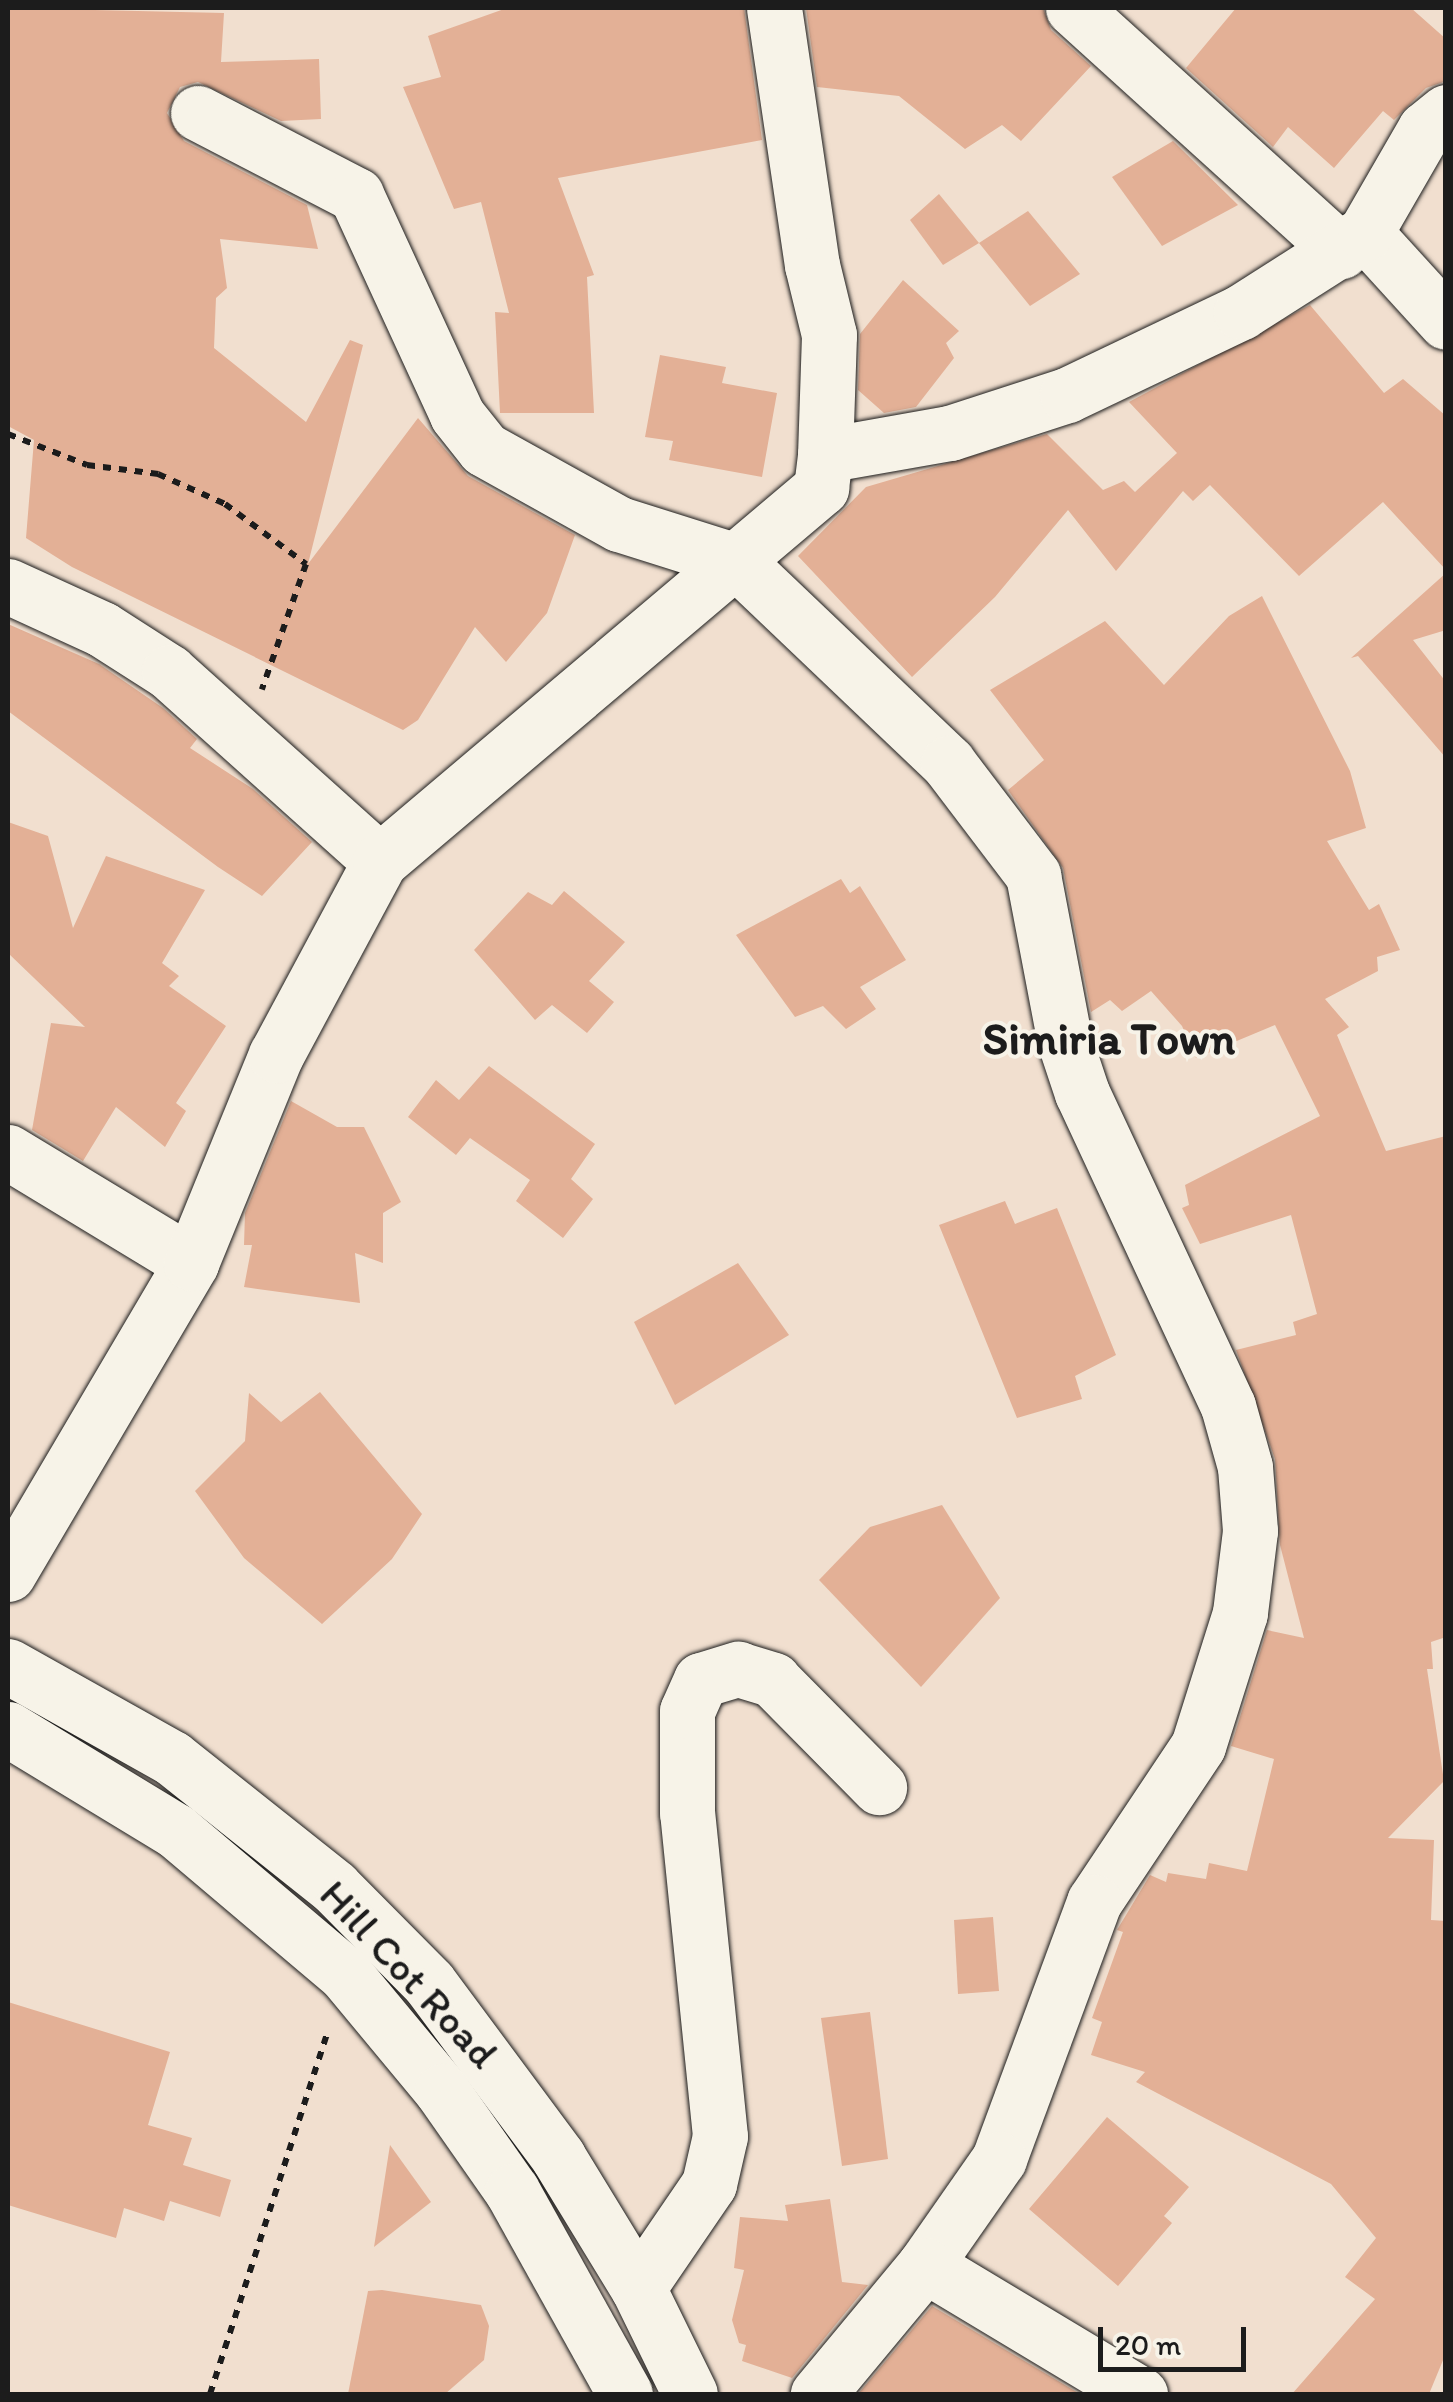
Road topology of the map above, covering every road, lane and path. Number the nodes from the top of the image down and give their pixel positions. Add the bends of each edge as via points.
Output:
1 (774, 8) edge
2 (1074, 8) edge
3 (1446, 112) edge
4 (198, 113) dead end
5 (1353, 242) junction
6 (1446, 322) edge
7 (8, 434) edge
8 (825, 455) junction
9 (736, 561) junction
10 (8, 586) edge
11 (258, 703) dead end
12 (380, 861) junction
13 (8, 1152) edge
14 (191, 1264) junction
15 (8, 1574) edge
16 (8, 1666) edge
17 (8, 1729) edge
18 (879, 1786) dead end
19 (344, 1974) junction
20 (926, 2265) junction
21 (638, 2288) junction
22 (210, 2394) edge
23 (625, 2394) edge
24 (690, 2394) edge
25 (818, 2394) edge
26 (1140, 2394) edge

1 - 8 street via 812,266 830,335
2 - 5 street
3 - 5 street via 1426,129
4 - 9 street via 356,195 457,415 484,448 620,524
5 - 6 street
5 - 8 street via 1114,378 950,433
7 - 11 path via 87,465 158,474 225,504 306,564
8 - 9 street via 821,488
9 - 12 street
9 - 20 street via 948,763 1033,876 1082,1093 1228,1406 1246,1467 1250,1532 1240,1612 1198,1746 1094,1902 999,2160
10 - 12 street via 102,630 168,672
12 - 14 street via 276,1055
13 - 14 street
14 - 15 street
16 - 21 street, Hill Cot Road via 172,1758 348,1901 429,1983 500,2071
17 - 19 street, Hill Cot Road via 176,1831
18 - 21 street via 773,1680 738,1669 701,1680 688,1710 687,1813 720,2136 709,2184
19 - 22 path
19 - 23 street, Hill Cot Road via 442,2091 512,2191
20 - 25 street
20 - 26 street
21 - 24 street, Hill Cot Road

